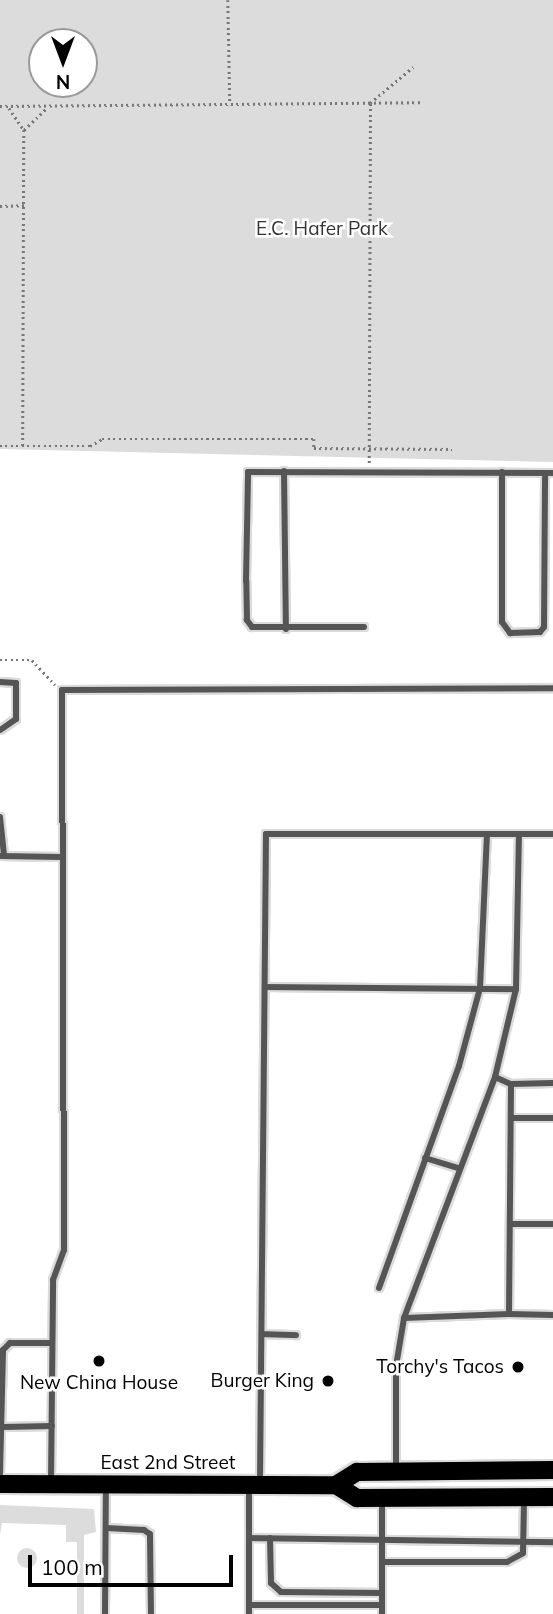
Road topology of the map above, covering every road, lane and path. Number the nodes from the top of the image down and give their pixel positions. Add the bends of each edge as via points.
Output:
1 (228, 0) edge
2 (413, 67) dead end
3 (421, 102) dead end
4 (370, 103) junction
5 (230, 105) junction
6 (0, 106) edge
7 (9, 108) junction
8 (47, 108) junction
9 (24, 130) junction
10 (24, 205) junction
11 (0, 206) edge
12 (0, 446) edge
13 (23, 446) junction
14 (368, 449) junction
15 (452, 449) dead end
16 (370, 470) junction
17 (284, 471) junction
18 (502, 472) junction
19 (549, 473) edge
20 (364, 627) dead end
21 (286, 629) junction
22 (0, 660) edge
23 (0, 682) edge
24 (553, 688) edge
25 (62, 690) junction
26 (0, 730) edge
27 (0, 817) edge
28 (486, 834) junction
29 (519, 834) junction
30 (553, 834) edge
31 (2, 856) edge
32 (60, 857) junction
33 (265, 987) junction
34 (481, 988) junction
35 (516, 989) junction
36 (495, 1077) junction
37 (553, 1083) edge
38 (511, 1084) junction
39 (511, 1118) junction
40 (553, 1118) edge
41 (425, 1158) junction
42 (458, 1168) junction
43 (510, 1224) junction
44 (553, 1224) edge
45 (379, 1288) dead end
46 (509, 1314) junction
47 (553, 1315) edge
48 (404, 1318) junction
49 (261, 1334) junction
50 (296, 1335) dead end
51 (52, 1343) junction
52 (52, 1426) junction
53 (3, 1427) junction
54 (553, 1470) edge
55 (396, 1472) junction
56 (0, 1474) edge
57 (0, 1484) edge
58 (51, 1484) junction
59 (106, 1484) junction
60 (254, 1484) junction
61 (335, 1485) junction
62 (382, 1497) junction
63 (524, 1497) junction
64 (553, 1497) edge
65 (106, 1528) junction
66 (249, 1538) junction
67 (270, 1538) junction
68 (382, 1539) junction
69 (523, 1542) junction
70 (553, 1542) edge
71 (382, 1562) junction
72 (382, 1593) junction
73 (249, 1605) junction
74 (382, 1605) junction
75 (105, 1614) edge
76 (151, 1614) edge
77 (249, 1614) edge
78 (382, 1614) edge

1 - 5 path
2 - 4 path
3 - 4 path
4 - 5 path
4 - 14 path
5 - 8 path
6 - 7 path
7 - 8 path
7 - 9 path
8 - 9 path
9 - 10 path
10 - 11 path
10 - 13 path
12 - 13 path
13 - 14 path via 90,446 102,439 314,439 314,448
14 - 15 path
14 - 16 path
16 - 17 lane
16 - 18 lane
17 - 21 lane
17 - 21 lane via 248,472 246,581 247,620 252,627
18 - 19 lane
18 - 19 lane via 502,622 510,633 540,632 544,627
20 - 21 lane
22 - 25 path via 32,660
23 - 26 lane via 16,683 16,719
24 - 25 lane
25 - 32 lane
27 - 31 lane
28 - 29 lane
28 - 33 lane via 266,834
28 - 34 lane
29 - 30 lane
29 - 35 lane
31 - 32 lane
32 - 51 lane via 66,1017 64,1250 53,1280
33 - 34 lane
33 - 49 lane
34 - 35 lane
34 - 41 lane via 459,1066
35 - 36 lane
36 - 38 lane
36 - 42 lane
37 - 38 lane
38 - 39 lane
39 - 40 lane
39 - 43 lane
41 - 42 lane
41 - 45 lane
42 - 48 lane
43 - 44 lane
43 - 46 lane
46 - 47 lane
46 - 48 lane
48 - 55 lane via 396,1366
49 - 50 lane
49 - 60 lane
51 - 52 lane
51 - 53 lane via 10,1343 3,1350
52 - 53 lane
52 - 58 lane
53 - 56 lane
54 - 55 main road, East 2nd Street
55 - 61 main road, East 2nd Street via 357,1472
57 - 58 main road, East 2nd Street
58 - 59 main road, East 2nd Street
59 - 60 main road, East 2nd Street
59 - 65 lane
60 - 61 main road, East 2nd Street
60 - 66 lane
61 - 62 main road, East 2nd Street via 357,1498
62 - 63 main road, East 2nd Street
62 - 68 lane
63 - 64 main road, East 2nd Street
63 - 69 lane
65 - 75 lane
65 - 76 lane via 150,1534
66 - 67 lane
66 - 73 lane
67 - 68 lane
67 - 72 lane via 271,1583 281,1592
68 - 69 lane
68 - 71 lane
69 - 70 lane
69 - 71 lane via 523,1553 507,1562
71 - 72 lane
72 - 74 lane
73 - 74 lane
73 - 77 lane
74 - 78 lane

